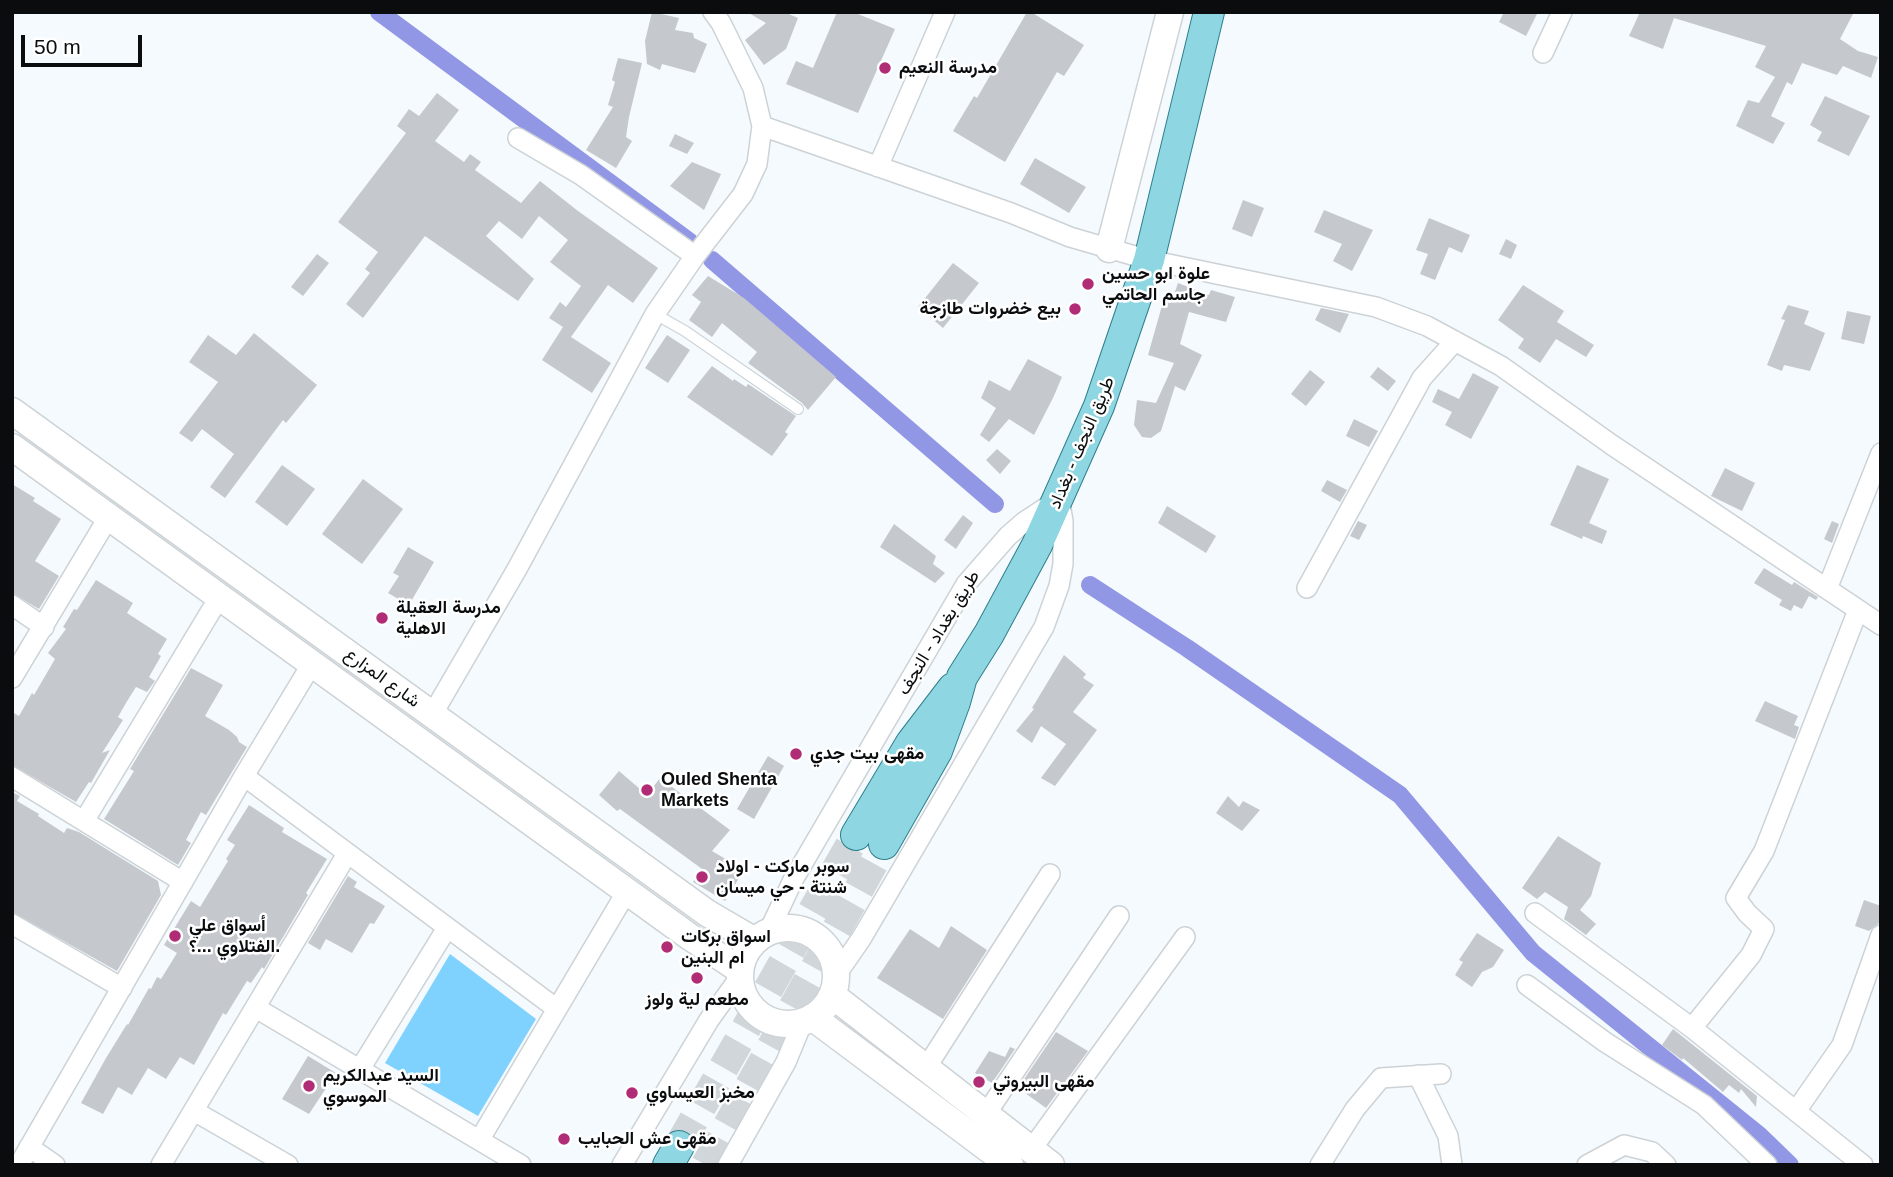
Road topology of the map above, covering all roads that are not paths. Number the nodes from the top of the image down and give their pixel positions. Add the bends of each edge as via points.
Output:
1 (713, 12) edge
2 (945, 12) edge
3 (1170, 12) edge
4 (1209, 12) edge
5 (1562, 12) edge
6 (1543, 53) dead end
7 (762, 126) junction
8 (518, 138) dead end
9 (878, 167) junction
10 (1109, 248) junction
11 (695, 257) junction
12 (1149, 261) junction
13 (655, 314) junction
14 (1455, 341) junction
15 (798, 409) dead end
16 (12, 411) edge
17 (12, 447) edge
18 (1881, 453) edge
19 (1059, 499) junction
20 (153, 513) junction
21 (108, 518) junction
22 (138, 539) junction
23 (192, 541) junction
24 (176, 566) junction
25 (1307, 588) dead end
26 (1827, 589) junction
27 (220, 596) junction
28 (12, 605) edge
29 (1857, 610) junction
30 (1881, 625) edge
31 (44, 627) junction
32 (313, 662) junction
33 (962, 677) junction
34 (12, 678) edge
35 (432, 715) junction
36 (12, 776) edge
37 (244, 776) junction
38 (85, 821) junction
39 (856, 835) tunnel mouth
40 (884, 844) tunnel mouth
41 (347, 854) junction
42 (1050, 874) dead end
43 (183, 882) junction
44 (627, 891) junction
45 (1535, 913) dead end
46 (1119, 916) dead end
47 (12, 924) edge
48 (447, 928) junction
49 (1881, 935) edge
50 (762, 936) junction
51 (1185, 937) dead end
52 (740, 973) junction
53 (834, 985) junction
54 (1527, 985) dead end
55 (121, 988) junction
56 (256, 1008) junction
57 (557, 1009) junction
58 (807, 1019) junction
59 (1692, 1028) junction
60 (926, 1068) junction
61 (360, 1069) junction
62 (1441, 1074) dead end
63 (1418, 1075) junction
64 (194, 1111) junction
65 (1796, 1111) junction
66 (986, 1114) junction
67 (480, 1139) junction
68 (29, 1147) junction
69 (1031, 1160) edge
70 (19, 1165) edge
71 (55, 1165) edge
72 (161, 1165) edge
73 (288, 1165) edge
74 (521, 1165) edge
75 (622, 1165) edge
76 (728, 1165) edge
77 (1320, 1165) edge
78 (1452, 1165) edge
79 (1587, 1165) edge
80 (1666, 1165) edge
81 (1767, 1165) edge
82 (1864, 1165) edge

1 - 7 street via 752,88
2 - 9 street
3 - 10 street
4 - 12 main road, طريق النجف - بغداد
5 - 6 street
7 - 9 street
7 - 11 street via 757,164 743,194
8 - 11 street via 581,175
9 - 10 street
10 - 12 street
11 - 13 street
12 - 14 street via 1376,307
12 - 19 main road, طريق النجف - بغداد via 1099,405
13 - 15 lane
13 - 35 street
14 - 25 street via 1422,378
14 - 26 street via 1501,366
16 - 20 street, شارع المزارع
17 - 21 street, شارع المزارع
18 - 26 street
19 - 33 main road, طريق النجف - بغداد
19 - 50 street, طريق بغداد - النجف via 1008,536 966,584
19 - 53 street via 1063,564 1044,627
20 - 22 street via 151,533
20 - 23 street, شارع المزارع
21 - 22 street, شارع المزارع
21 - 31 street
22 - 24 street, شارع المزارع
23 - 24 street via 175,552
23 - 35 street, شارع المزارع
24 - 27 street, شارع المزارع
26 - 29 street
27 - 32 street, شارع المزارع
27 - 38 street
28 - 31 street
29 - 30 street
29 - 59 street via 1764,851 1736,898 1764,929 1751,955
31 - 34 street
32 - 37 street
32 - 44 street, شارع المزارع
33 - 39 main road, طريق بغداد - النجف via 911,743
33 - 40 main road, طريق النجف - بغداد via 937,751
35 - 50 street, شارع المزارع via 707,914
36 - 38 street
37 - 41 street
37 - 43 street
38 - 43 street
41 - 48 street
41 - 56 street
42 - 60 street
43 - 55 street
44 - 52 street, شارع المزارع
44 - 57 street
45 - 59 street
46 - 66 street
47 - 55 street
48 - 57 street
48 - 61 street
49 - 65 street via 1842,1045
50 - 52 street via 745,954
50 - 53 street via 789,928 818,939 831,955
51 - 69 street
52 - 58 street via 744,996 764,1018 783,1024
52 - 75 street
53 - 58 street via 820,1011
53 - 60 street
54 - 81 street via 1704,1105
55 - 68 street
56 - 61 street
56 - 64 street
57 - 67 street
58 - 69 street
58 - 76 street
59 - 65 street
60 - 66 street
61 - 67 street
62 - 63 street
63 - 77 street via 1381,1078
63 - 78 street via 1448,1136
64 - 72 street
64 - 73 street
65 - 82 street
66 - 69 street
67 - 74 street
68 - 70 street
68 - 71 street
79 - 80 street via 1623,1145 1652,1152

